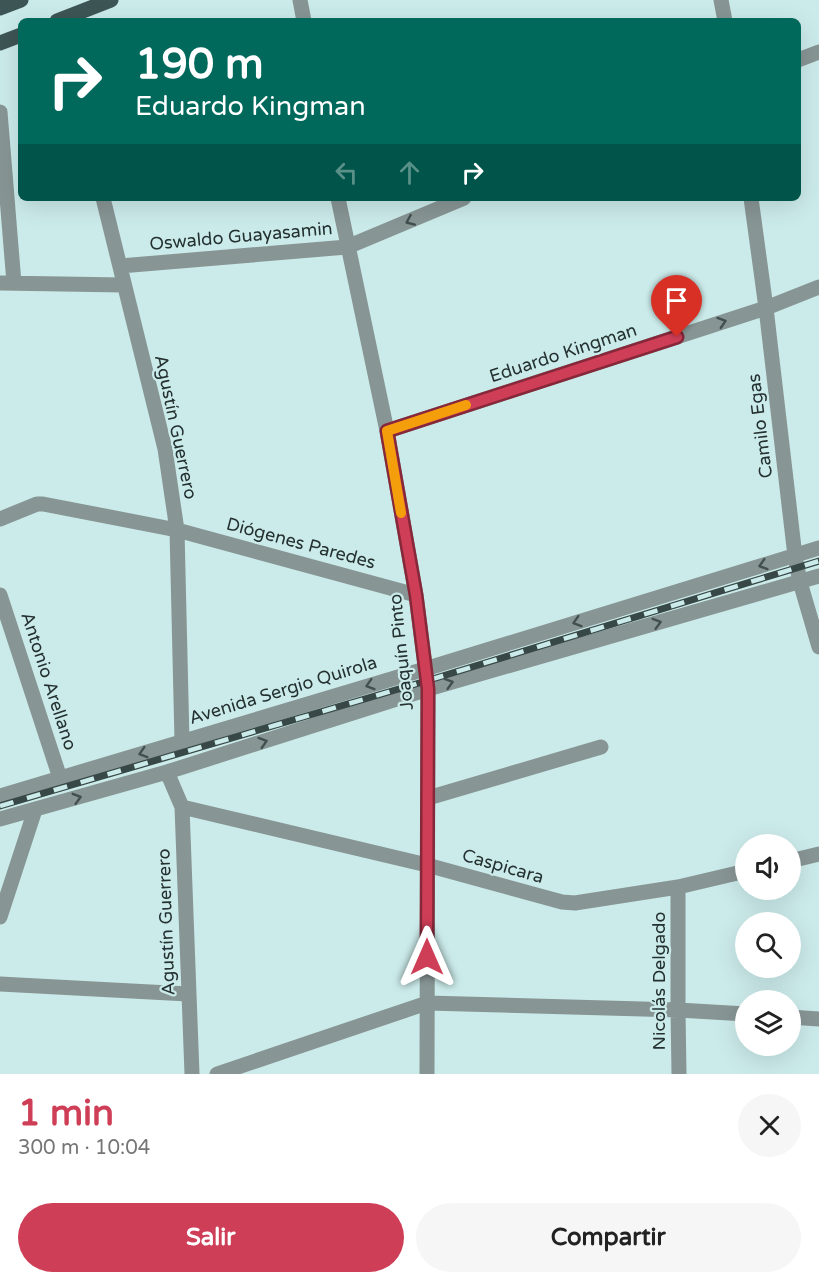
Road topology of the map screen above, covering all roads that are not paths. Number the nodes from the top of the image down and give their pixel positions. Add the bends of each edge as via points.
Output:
1 (21, 0) edge
2 (111, 0) edge
3 (300, 0) edge
4 (721, 0) edge
5 (0, 8) edge
6 (65, 18) edge
7 (303, 18) edge
8 (724, 18) edge
9 (18, 36) edge
10 (0, 43) edge
11 (819, 52) edge
12 (801, 59) edge
13 (0, 112) edge
14 (103, 201) edge
15 (339, 201) edge
16 (457, 201) edge
17 (751, 201) edge
18 (347, 247) junction
19 (120, 266) junction
20 (7, 283) edge
21 (124, 285) junction
22 (819, 287) edge
23 (766, 308) junction
24 (387, 431) junction
25 (0, 519) edge
26 (177, 530) junction
27 (819, 548) edge
28 (795, 556) junction
29 (819, 576) edge
30 (800, 582) junction
31 (0, 595) edge
32 (416, 595) junction
33 (819, 647) edge
34 (425, 669) junction
35 (428, 689) junction
36 (182, 741) junction
37 (602, 747) dead end
38 (167, 772) junction
39 (60, 778) junction
40 (0, 796) edge
41 (428, 798) junction
42 (182, 807) junction
43 (35, 810) junction
44 (0, 819) edge
45 (819, 854) edge
46 (801, 858) edge
47 (427, 865) junction
48 (735, 874) edge
49 (678, 887) junction
50 (0, 917) edge
51 (0, 984) edge
52 (188, 994) junction
53 (427, 1003) junction
54 (678, 1010) junction
55 (735, 1013) edge
56 (801, 1018) edge
57 (819, 1019) edge
58 (192, 1074) edge
59 (217, 1074) edge
60 (427, 1074) edge
61 (679, 1074) edge

1 - 5 main road
2 - 6 main road
3 - 7 street
4 - 8 street
9 - 10 main road
11 - 12 street
13 - 20 street
14 - 19 street, Agustín Guerrero
15 - 18 street, Joaquín Pinto
16 -> 18 street, Oswaldo Guayasamin
17 - 23 street, Camilo Egas
18 - 19 street, Oswaldo Guayasamin
18 - 24 street, Joaquín Pinto
19 - 21 street, Agustín Guerrero
20 - 21 street
21 - 26 street, Agustín Guerrero via 165,449
22 - 23 street, Eduardo Kingman
24 -> 23 street, Eduardo Kingman
23 - 28 street, Camilo Egas
24 - 32 street, Joaquín Pinto
25 - 26 street, Diógenes Paredes via 40,504
26 - 32 street, Diógenes Paredes
26 - 36 street, Agustín Guerrero
27 - 28 street, Avenida Sergio Quirola
28 - 30 street, Camilo Egas
28 -> 34 street, Avenida Sergio Quirola
29 - 30 street
30 - 33 street, Camilo Egas
35 -> 30 street
31 - 39 street, Antonio Arellano
32 - 34 street, Joaquín Pinto
34 - 35 street, Joaquín Pinto
34 -> 36 street, Avenida Sergio Quirola
38 -> 35 street
35 - 41 street, Joaquín Pinto
36 -> 39 street, Avenida Sergio Quirola
37 - 41 street
38 - 42 street, Agustín Guerrero
43 -> 38 street
39 - 40 street, Avenida Sergio Quirola
41 - 47 street, Joaquín Pinto
42 - 47 street, Caspicara
42 - 52 street, Agustín Guerrero
43 - 44 street
43 - 50 street
45 - 46 street
47 - 49 street, Caspicara via 562,902
47 - 53 street, Joaquín Pinto
48 - 49 street, Caspicara
49 - 54 street, Nicolás Delgado
51 - 52 street
52 - 58 street, Agustín Guerrero
53 - 54 street
53 - 59 street
53 - 60 street, Joaquín Pinto
54 - 55 street
54 - 61 street, Nicolás Delgado
56 - 57 street

